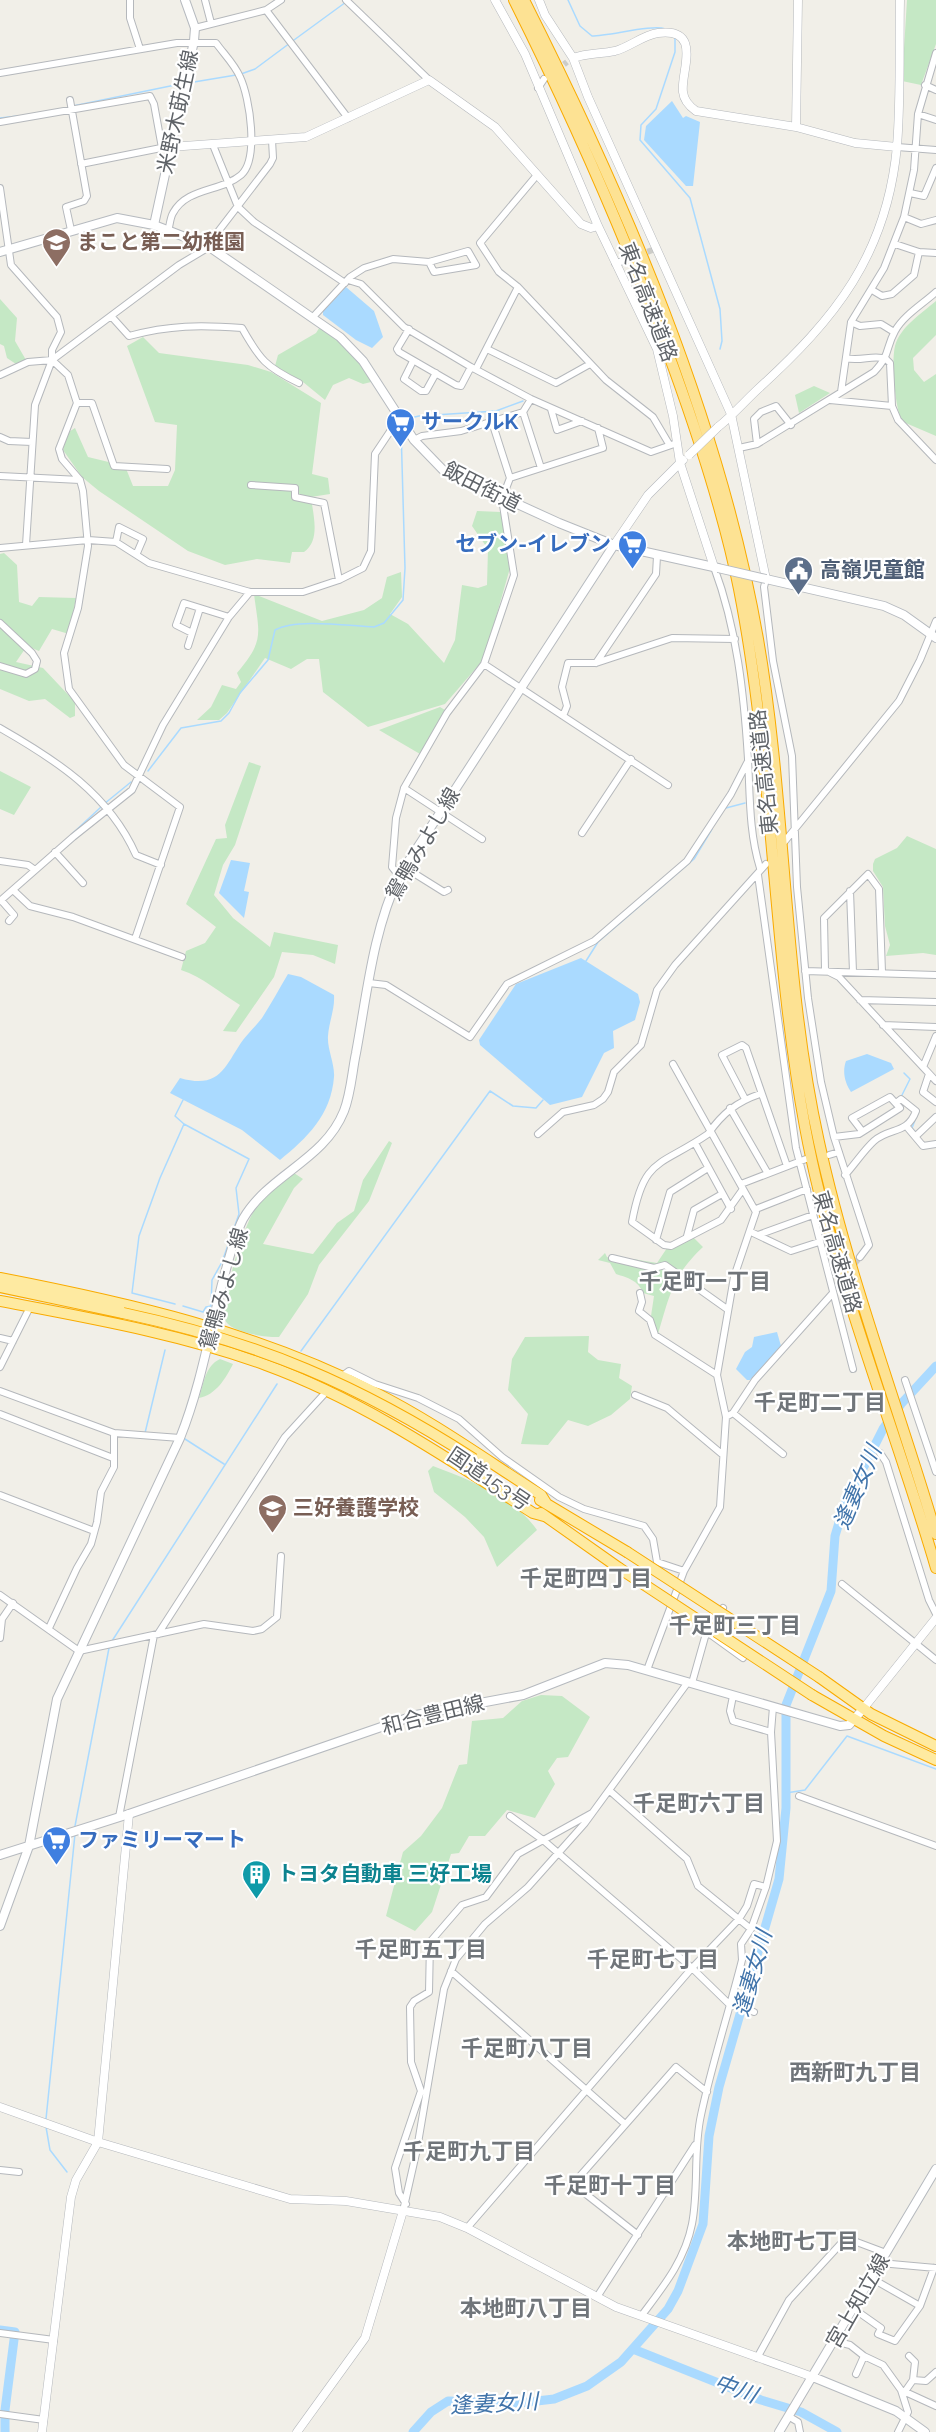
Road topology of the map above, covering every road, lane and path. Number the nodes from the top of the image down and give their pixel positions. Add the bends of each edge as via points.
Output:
1 (130, 0) edge
2 (185, 0) edge
3 (205, 0) edge
4 (281, 0) edge
5 (346, 0) edge
6 (495, 0) edge
7 (514, 0) edge
8 (524, 0) edge
9 (539, 0) edge
10 (798, 0) edge
11 (900, 0) edge
12 (266, 10) junction
13 (211, 23) junction
14 (195, 28) junction
15 (194, 41) junction
16 (140, 49) junction
17 (936, 53) edge
18 (570, 60) junction
19 (0, 73) edge
20 (429, 80) junction
21 (544, 80) dead end
22 (925, 85) junction
23 (538, 88) junction
24 (936, 90) edge
25 (70, 101) dead end
26 (72, 110) junction
27 (918, 114) junction
28 (348, 118) junction
29 (936, 120) edge
30 (0, 122) edge
31 (796, 127) junction
32 (272, 140) junction
33 (251, 141) junction
34 (213, 145) junction
35 (166, 147) junction
36 (897, 147) junction
37 (916, 148) junction
38 (936, 150) edge
39 (81, 164) junction
40 (936, 168) edge
41 (537, 175) junction
42 (226, 183) junction
43 (0, 188) edge
44 (910, 193) junction
45 (238, 207) junction
46 (904, 217) junction
47 (936, 220) edge
48 (154, 225) junction
49 (598, 226) junction
50 (70, 230) junction
51 (168, 231) junction
52 (895, 243) junction
53 (208, 246) junction
54 (4, 251) edge
55 (919, 252) junction
56 (936, 253) edge
57 (624, 261) dead end
58 (429, 262) junction
59 (615, 263) junction
60 (347, 282) junction
61 (518, 287) junction
62 (872, 290) junction
63 (936, 292) edge
64 (111, 316) junction
65 (313, 317) junction
66 (851, 322) junction
67 (409, 329) junction
68 (894, 332) junction
69 (487, 349) junction
70 (846, 358) junction
71 (886, 358) junction
72 (52, 360) junction
73 (413, 361) junction
74 (590, 364) junction
75 (473, 368) junction
76 (436, 373) junction
77 (0, 375) edge
78 (299, 383) dead end
79 (841, 392) junction
80 (531, 399) junction
81 (830, 400) junction
82 (78, 403) junction
83 (892, 406) junction
84 (551, 409) junction
85 (523, 412) junction
86 (731, 414) junction
87 (399, 418) junction
88 (582, 421) junction
89 (492, 422) junction
90 (791, 425) junction
91 (598, 428) junction
92 (0, 437) edge
93 (414, 440) junction
94 (32, 442) junction
95 (673, 443) junction
96 (757, 444) junction
97 (739, 448) junction
98 (936, 460) edge
99 (680, 463) junction
100 (541, 468) junction
101 (167, 470) dead end
102 (0, 476) edge
103 (30, 478) junction
104 (510, 478) junction
105 (80, 480) junction
106 (251, 485) dead end
107 (502, 498) junction
108 (88, 540) junction
109 (116, 542) junction
110 (26, 545) junction
111 (614, 545) junction
112 (0, 548) edge
113 (137, 553) junction
114 (657, 556) junction
115 (716, 567) junction
116 (766, 579) junction
117 (339, 580) junction
118 (250, 592) junction
119 (200, 608) junction
120 (229, 617) junction
121 (936, 621) edge
122 (0, 623) edge
123 (192, 633) junction
124 (934, 636) edge
125 (735, 639) junction
126 (188, 646) dead end
127 (596, 663) junction
128 (484, 664) junction
129 (0, 666) edge
130 (779, 686) junction
131 (771, 687) dead end
132 (520, 688) junction
133 (563, 716) junction
134 (2, 729) edge
135 (0, 738) edge
136 (631, 759) junction
137 (748, 761) junction
138 (141, 776) junction
139 (668, 785) dead end
140 (404, 788) junction
141 (106, 809) junction
142 (440, 811) junction
143 (796, 831) junction
144 (582, 833) dead end
145 (482, 839) dead end
146 (785, 841) dead end
147 (55, 852) junction
148 (0, 861) edge
149 (160, 865) junction
150 (404, 867) junction
151 (761, 869) junction
152 (35, 870) junction
153 (399, 876) junction
154 (82, 883) dead end
155 (13, 890) junction
156 (448, 890) dead end
157 (850, 891) junction
158 (1, 901) edge
159 (9, 921) dead end
160 (135, 939) junction
161 (182, 957) dead end
162 (825, 970) junction
163 (805, 971) junction
164 (853, 972) junction
165 (882, 972) junction
166 (936, 975) edge
167 (369, 983) junction
168 (860, 1000) junction
169 (936, 1002) edge
170 (883, 1025) junction
171 (936, 1027) edge
172 (936, 1036) edge
173 (673, 1064) dead end
174 (923, 1067) junction
175 (929, 1074) junction
176 (936, 1081) edge
177 (760, 1094) junction
178 (745, 1099) junction
179 (936, 1102) edge
180 (896, 1103) junction
181 (730, 1108) junction
182 (936, 1117) edge
183 (907, 1126) junction
184 (711, 1130) junction
185 (862, 1131) junction
186 (538, 1134) dead end
187 (916, 1136) junction
188 (834, 1137) junction
189 (695, 1143) junction
190 (936, 1144) edge
191 (839, 1152) junction
192 (829, 1155) dead end
193 (803, 1160) junction
194 (787, 1166) junction
195 (708, 1168) junction
196 (767, 1172) junction
197 (846, 1175) junction
198 (742, 1186) junction
199 (807, 1189) junction
200 (722, 1194) junction
201 (731, 1209) junction
202 (756, 1209) junction
203 (813, 1215) junction
204 (751, 1232) junction
205 (758, 1235) junction
206 (687, 1236) junction
207 (656, 1240) junction
208 (819, 1242) junction
209 (860, 1257) tunnel mouth
210 (612, 1258) dead end
211 (0, 1278) edge
212 (0, 1287) edge
213 (833, 1289) junction
214 (640, 1293) dead end
215 (0, 1295) edge
216 (0, 1301) edge
217 (30, 1307) junction
218 (727, 1309) junction
219 (122, 1316) junction
220 (212, 1328) junction
221 (0, 1338) edge
222 (13, 1341) junction
223 (207, 1347) junction
224 (0, 1367) edge
225 (853, 1369) dead end
226 (717, 1375) junction
227 (342, 1376) junction
228 (905, 1380) dead end
229 (0, 1391) edge
230 (326, 1392) junction
231 (635, 1395) dead end
232 (733, 1413) junction
233 (0, 1414) edge
234 (726, 1417) junction
235 (114, 1433) junction
236 (180, 1438) junction
237 (880, 1453) dead end
238 (783, 1454) dead end
239 (723, 1455) junction
240 (113, 1458) junction
241 (907, 1462) junction
242 (936, 1472) edge
243 (0, 1495) edge
244 (546, 1503) junction
245 (544, 1516) junction
246 (94, 1531) junction
247 (936, 1534) edge
248 (577, 1544) dead end
249 (281, 1556) dead end
250 (657, 1562) junction
251 (936, 1568) edge
252 (684, 1571) junction
253 (842, 1584) dead end
254 (644, 1590) junction
255 (0, 1595) edge
256 (13, 1603) junction
257 (723, 1608) dead end
258 (671, 1609) junction
259 (936, 1616) edge
260 (49, 1629) junction
261 (708, 1632) junction
262 (156, 1635) junction
263 (0, 1638) edge
264 (915, 1644) junction
265 (79, 1651) junction
266 (743, 1658) dead end
267 (936, 1660) edge
268 (648, 1670) junction
269 (690, 1683) junction
270 (733, 1696) junction
271 (774, 1708) junction
272 (863, 1709) junction
273 (854, 1720) junction
274 (771, 1732) junction
275 (936, 1746) edge
276 (936, 1760) edge
277 (610, 1791) junction
278 (799, 1796) dead end
279 (592, 1813) junction
280 (129, 1814) junction
281 (510, 1816) dead end
282 (119, 1817) junction
283 (543, 1840) junction
284 (29, 1846) junction
285 (936, 1846) edge
286 (558, 1854) junction
287 (0, 1855) edge
288 (766, 1887) junction
289 (739, 1919) junction
290 (0, 1926) edge
291 (751, 1929) junction
292 (692, 1968) junction
293 (451, 1971) junction
294 (730, 2005) junction
295 (752, 2011) dead end
296 (587, 2090) junction
297 (707, 2092) junction
298 (0, 2107) edge
299 (625, 2124) junction
300 (98, 2142) junction
301 (695, 2144) junction
302 (936, 2169) edge
303 (0, 2170) edge
304 (19, 2172) dead end
305 (933, 2181) edge
306 (404, 2208) junction
307 (467, 2228) junction
308 (638, 2235) junction
309 (886, 2253) junction
310 (880, 2263) junction
311 (935, 2268) edge
312 (871, 2278) junction
313 (597, 2297) junction
314 (920, 2306) junction
315 (854, 2309) junction
316 (644, 2316) junction
317 (0, 2333) edge
318 (54, 2340) junction
319 (834, 2342) junction
320 (864, 2356) junction
321 (909, 2356) dead end
322 (757, 2358) junction
323 (936, 2372) edge
324 (856, 2374) dead end
325 (813, 2377) junction
326 (913, 2380) junction
327 (903, 2390) junction
328 (936, 2406) edge
329 (0, 2414) edge
330 (789, 2415) junction
331 (907, 2417) junction
332 (44, 2420) junction
333 (42, 2432) edge
334 (297, 2432) edge
335 (780, 2432) edge
336 (800, 2432) edge
337 (898, 2432) edge
338 (925, 2432) edge

1 - 16 street via 130,18
2 - 14 main road, 米野木莇生線
3 - 13 street
4 - 12 street
5 - 20 street
6 - 23 street via 525,54
7 - 241 highway, 東名高速道路 via 571,118 645,291 693,423 727,536 756,696 785,988 805,1128 875,1383
8 - 241 highway, 東名高速道路 via 632,235 702,420 738,537 766,694 793,984 808,1087 836,1212
9 - 18 street
10 - 31 street
11 - 36 street
12 - 13 street
12 - 28 street
13 - 14 street
14 - 15 main road, 米野木莇生線
15 - 16 street
15 - 33 street via 216,43 236,69 242,80
15 - 35 main road, 米野木莇生線
16 - 19 street
17 - 22 street
18 - 31 street via 584,54 615,51 651,35 669,33 683,41 688,52 683,92 691,107 706,114
18 - 86 street
20 - 28 street
20 - 41 street via 495,127
21 - 23 street
22 - 24 street
22 - 27 street
23 - 49 street
25 - 26 street
26 - 30 street
26 - 35 street via 150,96
26 - 39 street
27 - 29 street
27 - 37 street
28 - 32 street via 306,137
31 - 36 street via 837,140
32 - 33 street
32 - 45 street via 270,164
33 - 34 street
33 - 42 street via 252,156 247,167
34 - 35 street
34 - 42 street
35 - 39 street
35 - 48 main road, 米野木莇生線
36 - 37 street
36 - 86 street via 880,225 837,309 804,347
37 - 38 street
37 - 44 street
39 - 50 street via 87,198 66,207
40 - 44 street via 924,196
41 - 49 street via 581,224
41 - 61 street via 480,243 499,272
42 - 45 street
42 - 51 street via 188,197 173,213
43 - 54 street
44 - 46 street
45 - 53 street
45 - 60 street via 254,222
46 - 47 street via 927,224
46 - 52 street
48 - 50 main road, 飯田街道 via 117,218
48 - 51 main road, 飯田街道
49 - 59 street
50 - 54 main road, 飯田街道
51 - 53 main road, 飯田街道
52 - 55 street
52 - 62 street
53 - 64 street
53 - 65 main road, 飯田街道
54 - 72 street via 18,276 60,323
55 - 56 street
55 - 62 street via 914,275 892,294 882,296
57 - 59 street
58 - 58 street via 434,272 476,265 468,251
58 - 60 street via 386,260 364,268
59 - 95 street via 659,355
60 - 65 street
60 - 67 street via 361,284
61 - 69 street
61 - 74 street
62 - 66 street
63 - 68 street
64 - 72 street
64 - 78 street via 129,336 188,324 242,328 260,359
65 - 87 main road, 飯田街道 via 363,361
66 - 68 street via 860,326 881,324
66 - 70 street
67 - 73 street via 397,349
67 - 75 street
68 - 71 street
69 - 74 street via 556,383
69 - 75 street
70 - 71 street
70 - 79 street
71 - 79 street via 874,372
71 - 83 street via 890,363
72 - 77 street via 28,362
72 - 82 street via 68,375
72 - 94 street via 35,405
73 - 76 street
73 - 76 street via 404,379 421,391 426,391
74 - 95 street via 653,417
75 - 76 street via 461,386
75 - 80 street
79 - 81 street
80 - 84 street
80 - 85 street
81 - 83 street
81 - 90 street
82 - 101 street via 92,403 114,466
82 - 105 street via 59,448 62,459
83 - 98 street via 898,420
84 - 88 street
84 - 88 street via 557,430
85 - 89 street
85 - 100 street
86 - 97 street
86 - 99 street, bridge
87 - 93 main road, 飯田街道
87 - 117 street via 375,454 372,551 363,568
88 - 91 street
89 - 93 street
89 - 104 street
90 - 96 street
90 - 96 street via 776,406 769,407 754,420
91 - 95 street via 651,452
91 - 100 street via 603,448
92 - 94 street
93 - 107 main road, 飯田街道 via 443,470
94 - 103 street
95 - 99 street
96 - 97 street
97 - 116 street
99 - 111 street via 648,495
99 - 115 street
100 - 104 street
102 - 103 street
103 - 105 street
103 - 110 street
104 - 107 street
105 - 108 street
106 - 117 street via 295,488 295,498 324,503
107 - 111 main road, 飯田街道
107 - 128 street via 515,570
108 - 109 street
108 - 110 street
108 - 138 street via 78,608 64,653 69,689 122,762
109 - 113 street
109 - 113 street via 119,527 143,540
110 - 112 street
111 - 114 main road, 飯田街道
111 - 132 main road, 鴛鴨みよし線
113 - 118 street via 149,563
114 - 115 main road, 飯田街道
114 - 127 street via 656,574
115 - 116 main road, 飯田街道, bridge
115 - 125 street
116 - 124 main road, 飯田街道 via 884,606
116 - 130 street
117 - 118 street via 303,592
118 - 120 street
119 - 120 street
119 - 123 street
119 - 123 street via 182,605 176,625
120 - 138 street via 163,725
121 - 124 street
122 - 129 street via 37,661 35,669 26,674
123 - 126 street
124 - 143 street via 899,701
125 - 127 street via 672,638
125 - 137 street via 745,691
127 - 133 street via 568,663 562,687 567,706
128 - 132 street
128 - 140 street via 447,713
130 - 131 street
130 - 143 street via 792,756
132 - 133 street
132 - 142 main road, 鴛鴨みよし線
133 - 136 street
134 - 135 street
134 - 141 street via 72,773
136 - 139 street
136 - 144 street
137 - 151 street via 749,801
137 - 167 street via 687,861 594,941 507,984 470,1037 386,986
138 - 141 street via 128,795
138 - 149 street via 180,807
140 - 142 street
140 - 153 street via 396,818 392,867
141 - 147 street
141 - 149 street via 126,832 136,855
142 - 145 street
142 - 150 main road, 鴛鴨みよし線
143 - 146 street
143 - 163 street
147 - 152 street
147 - 154 street
148 - 152 street via 28,865
149 - 160 street
150 - 153 main road, 鴛鴨みよし線
150 - 156 street via 444,892
151 - 186 street via 657,990 641,1045 614,1072 603,1100 563,1112
151 - 193 street via 786,1089
152 - 155 street
153 - 167 main road, 鴛鴨みよし線 via 380,926
155 - 158 street
155 - 160 street via 30,906
157 - 162 street via 824,918
157 - 164 street
157 - 165 street via 868,874 879,889
158 - 159 street via 15,915
160 - 161 street
162 - 163 street
162 - 164 street
162 - 168 street via 839,977
163 - 188 street via 821,1082
164 - 165 street
165 - 166 street
167 - 220 main road, 鴛鴨みよし線 via 347,1098 336,1128 323,1146 268,1187 252,1205 234,1244
168 - 169 street
168 - 170 street
170 - 171 street
170 - 174 street
172 - 174 street
173 - 184 street
174 - 175 street
175 - 176 street
175 - 179 street via 923,1092
177 - 178 street
177 - 178 street via 746,1048 740,1045 722,1054
177 - 194 street
178 - 181 street
180 - 183 street via 901,1099 916,1111
180 - 185 street via 900,1108
180 - 185 street via 890,1097 852,1118
181 - 184 street
181 - 196 street
182 - 187 street
183 - 187 street
183 - 197 street via 876,1139
184 - 189 street
184 - 198 street
185 - 188 street
187 - 190 street via 926,1147
188 - 191 street
189 - 195 street
189 - 207 street via 656,1164 644,1178 632,1222
191 - 192 street
191 - 197 street
193 - 194 street
193 - 199 street
194 - 196 street
195 - 200 street
195 - 207 street via 670,1192
196 - 198 street
197 - 209 street via 869,1245
198 - 201 street
198 - 202 street
199 - 202 street
199 - 203 street
200 - 201 street
200 - 206 street via 694,1210
201 - 206 street via 721,1220
202 - 204 street
203 - 205 street
203 - 208 street
204 - 205 street
204 - 218 street via 734,1276
205 - 208 street via 791,1251
206 - 207 street via 667,1246
208 - 213 street
210 - 218 street via 654,1268 666,1265
211 - 220 highway via 139,1307
212 - 219 highway, 国道153号
213 - 225 street
213 - 232 street via 755,1380
214 - 226 street via 639,1311 650,1320 655,1335
215 - 219 highway, 国道153号
216 - 217 highway
217 - 222 street
217 - 223 highway
218 - 226 street
219 - 244 highway, 国道153号, bridge via 203,1332 315,1370 395,1411
219 - 245 highway, 国道153号, bridge via 223,1344 316,1378 396,1419
220 - 223 main road, 鴛鴨みよし線
220 - 227 highway via 270,1346
221 - 222 street
222 - 224 street
223 - 230 highway via 267,1366
223 - 236 main road, 鴛鴨みよし線
226 - 234 street
227 - 230 street
227 - 244 highway via 450,1436 541,1495
227 - 250 street via 348,1371 428,1403 459,1419 502,1457 559,1497 584,1509 644,1526 653,1539
228 - 242 street
229 - 235 street
230 - 245 highway via 395,1425 533,1513
230 - 262 street via 285,1437
231 - 239 street via 667,1408
232 - 234 street
232 - 238 street
233 - 240 street
234 - 239 street
235 - 236 street
235 - 240 street
236 - 265 main road, 鴛鴨みよし線
237 - 259 street
239 - 252 street via 720,1507
240 - 246 street via 114,1467 101,1492
241 - 247 highway, 東名高速道路
241 - 251 highway, 東名高速道路
243 - 246 street
244 - 272 highway, 国道153号, bridge via 627,1552
245 - 273 highway, 国道153号, bridge
246 - 260 street
248 - 254 street
249 - 262 street via 277,1617 269,1626 253,1631 204,1624
250 - 252 street
250 - 254 street
252 - 258 street
253 - 264 street
254 - 258 street
255 - 256 street
256 - 260 street
256 - 263 street via 2,1619
257 - 261 street
258 - 261 street
258 - 268 street
259 - 264 street
260 - 265 street
261 - 266 street
261 - 269 street
262 - 265 street
262 - 282 street
264 - 267 street
264 - 272 street
265 - 284 main road, 鴛鴨みよし線 via 53,1713
268 - 269 main road, 和合豊田線
268 - 280 main road, 和合豊田線 via 605,1663 523,1695 416,1715
269 - 270 main road, 和合豊田線
269 - 277 street
270 - 271 main road, 和合豊田線
270 - 274 street via 733,1721
271 - 273 main road, 和合豊田線 via 845,1727
271 - 274 street
272 - 273 main road
272 - 275 highway, 国道153号
273 - 276 highway, 国道153号
274 - 288 street via 777,1830
277 - 279 street
277 - 289 street via 687,1859 698,1886
278 - 285 street
279 - 283 street
279 - 286 street
280 - 282 main road, 和合豊田線
280 - 300 street
281 - 283 street
282 - 284 main road, 和合豊田線
283 - 286 street
283 - 306 street via 518,1854 486,1897 462,1905 430,1942 429,1992 410,2007 411,2062 421,2091 395,2168
284 - 287 main road, 和合豊田線
284 - 290 main road, 鴛鴨みよし線
286 - 292 street
286 - 293 street via 528,1887 485,1924
288 - 289 street via 754,1884
288 - 291 street
289 - 291 street
289 - 292 street
291 - 294 street via 741,1944 742,1960
292 - 294 street
292 - 296 street
293 - 296 street
293 - 306 street via 444,1989
294 - 295 street
294 - 297 street
296 - 299 street
296 - 307 street
297 - 299 street via 676,2067
297 - 301 street
298 - 300 street
299 - 308 street via 573,2184
300 - 306 street via 290,2199
300 - 318 street via 71,2196
301 - 308 street
301 - 316 street via 694,2206 689,2236 676,2268
302 - 305 main road, 宮上知立線
303 - 304 street
305 - 309 main road, 宮上知立線
306 - 307 street
306 - 334 street via 365,2338
307 - 313 street
308 - 313 street
309 - 310 main road, 宮上知立線
309 - 322 street via 846,2238 789,2300
310 - 311 street
310 - 312 main road, 宮上知立線
311 - 314 street
312 - 314 street
312 - 315 main road, 宮上知立線
313 - 316 street
314 - 315 street via 893,2341 878,2334 881,2328
315 - 319 main road, 宮上知立線
316 - 322 street
317 - 318 street
318 - 332 street
319 - 320 street via 850,2345
319 - 325 main road, 宮上知立線
320 - 324 street
320 - 327 street via 883,2365
321 - 326 street via 915,2362
322 - 325 street
323 - 326 street via 926,2381
325 - 330 main road, 宮上知立線
325 - 331 main road
326 - 327 street
327 - 328 street
327 - 331 street
329 - 332 street
330 - 335 main road, 宮上知立線
330 - 336 street via 798,2422
331 - 337 street
331 - 338 main road
332 - 333 street

